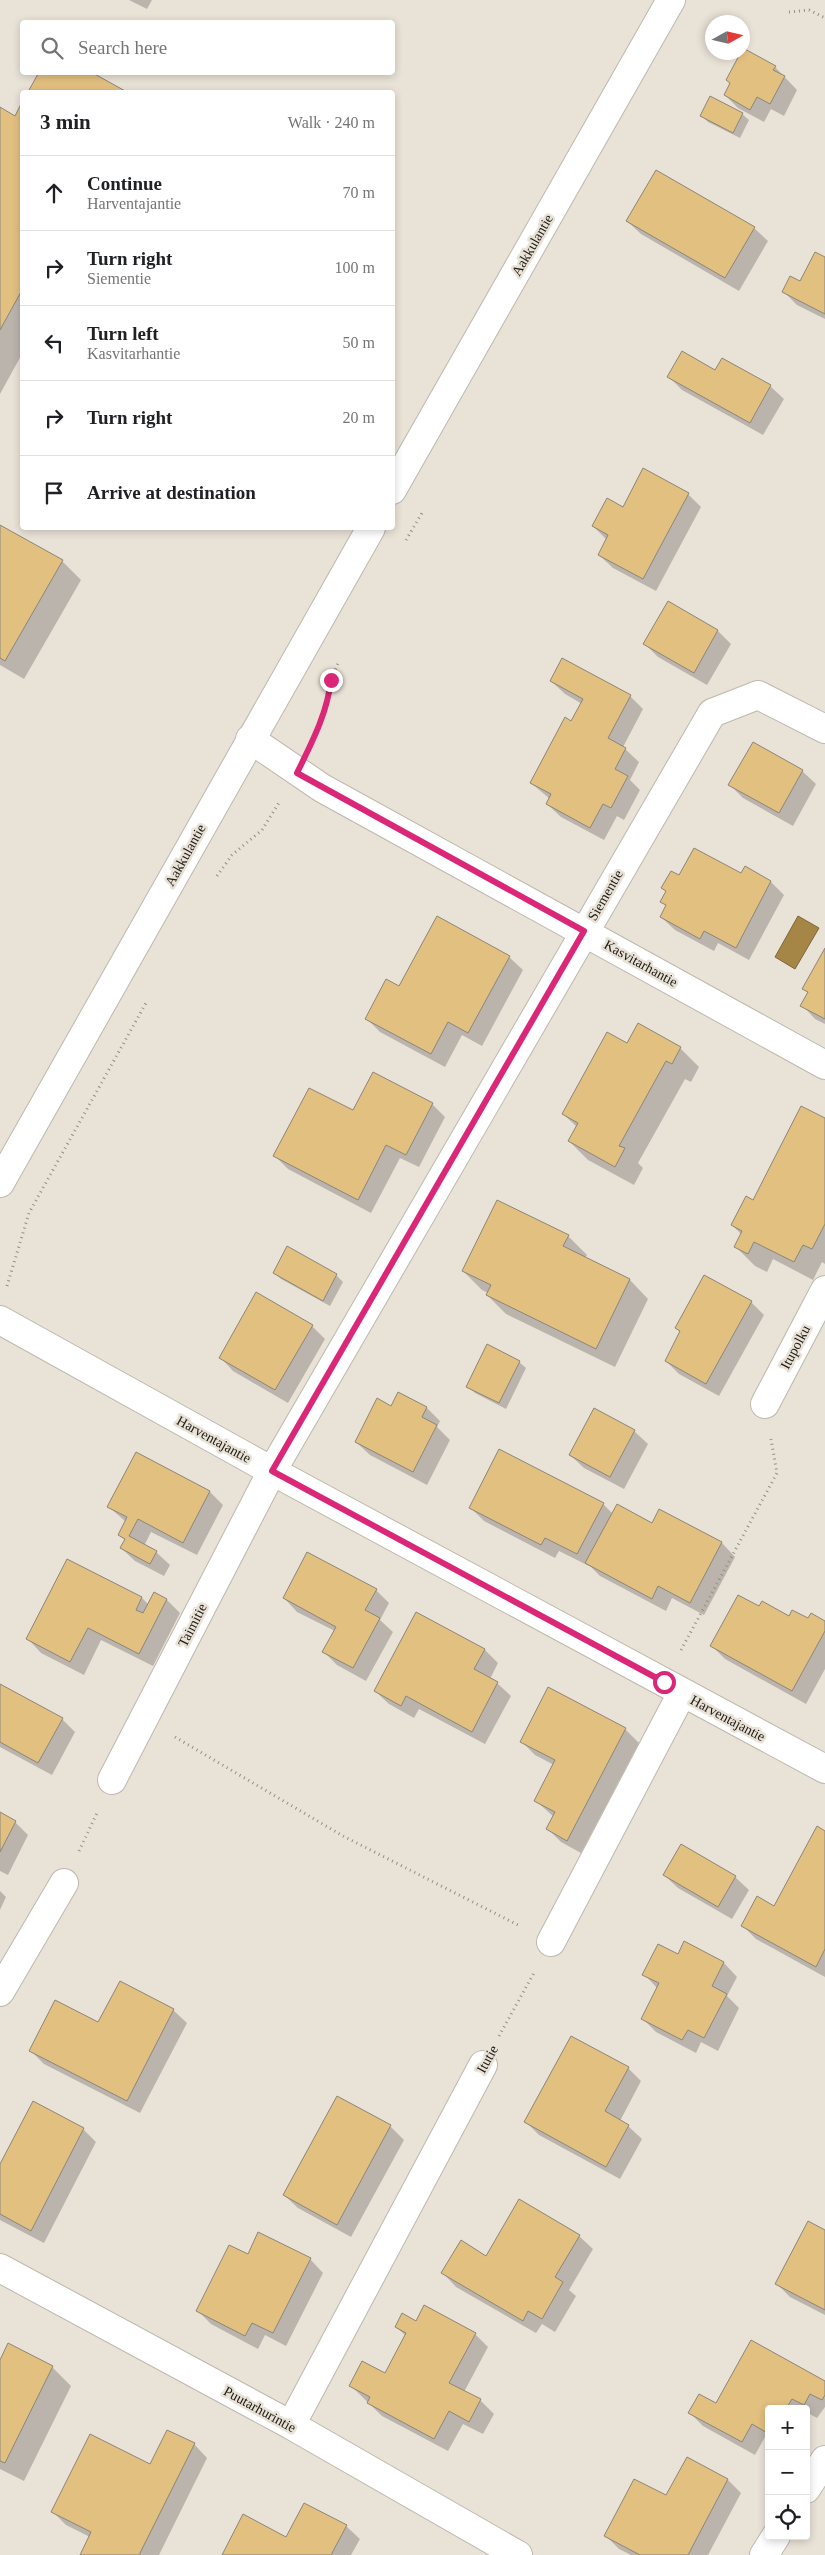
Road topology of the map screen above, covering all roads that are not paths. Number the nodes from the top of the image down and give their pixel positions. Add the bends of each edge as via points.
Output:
1 (672, 0) edge
2 (395, 485) edge
3 (370, 530) edge
4 (825, 729) edge
5 (250, 739) junction
6 (584, 931) junction
7 (825, 1065) edge
8 (0, 1183) edge
9 (825, 1290) edge
10 (0, 1320) edge
11 (765, 1404) road end
12 (272, 1471) junction
13 (673, 1687) junction
14 (825, 1769) edge
15 (112, 1780) road end
16 (64, 1883) road end
17 (551, 1942) road end
18 (0, 1992) edge
19 (483, 2065) road end
20 (0, 2268) edge
21 (291, 2425) junction
22 (825, 2460) edge
23 (810, 2483) edge
24 (773, 2540) edge
25 (518, 2555) edge
26 (764, 2555) edge

1 - 2 street, Aakkulantie
3 - 5 street, Aakkulantie
4 - 6 street, Siementie via 758,695 712,713
5 - 6 street, Kasvitarhantie via 297,773
5 - 8 street, Aakkulantie
6 - 7 street, Kasvitarhantie
6 - 12 street, Siementie
9 - 11 street, Itupolku
10 - 12 street, Harventajantie
12 - 13 street, Harventajantie
12 - 15 street, Taimitie
13 - 14 street, Harventajantie
13 - 17 street
16 - 18 street
19 - 21 street, Itutie
20 - 21 street, Puutarhurintie
21 - 25 street, Puutarhurintie
22 - 23 street
24 - 26 street

